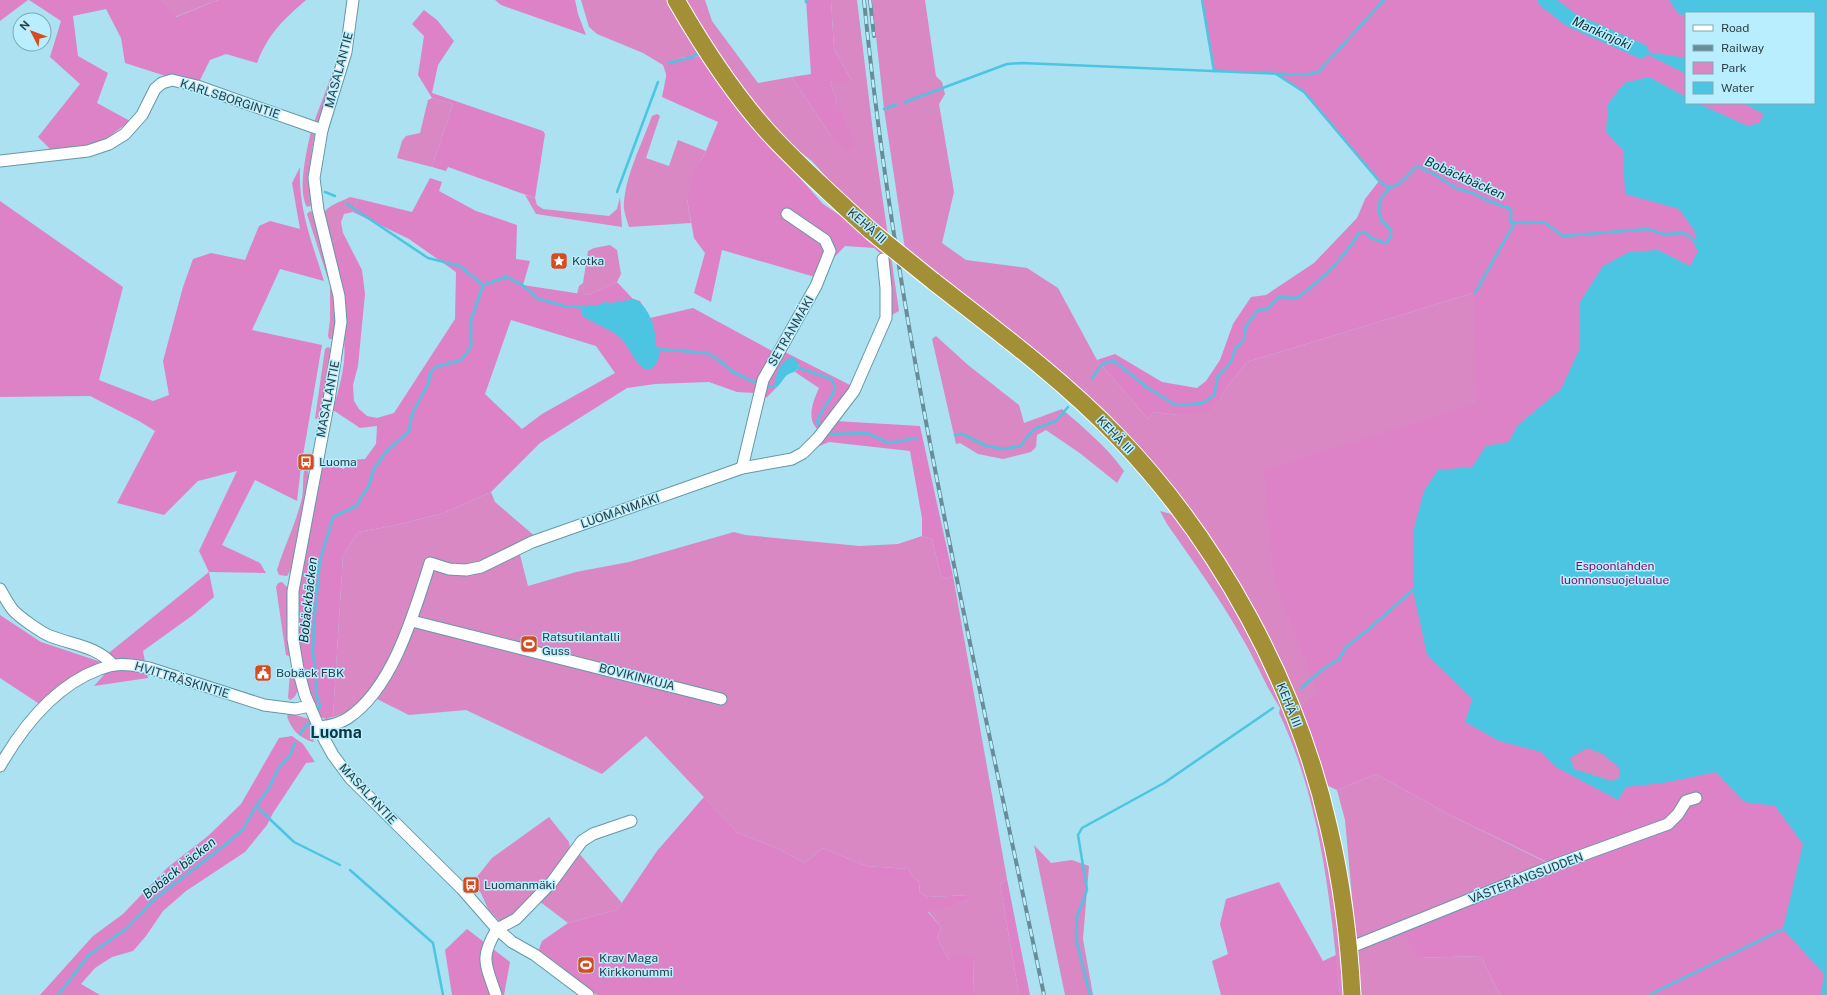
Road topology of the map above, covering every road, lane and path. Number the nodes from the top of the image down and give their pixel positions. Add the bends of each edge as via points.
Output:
1 (353, 0) edge
2 (676, 0) edge
3 (322, 130) junction
4 (0, 161) edge
5 (787, 214) dead end
6 (883, 259) dead end
7 (742, 468) junction
8 (0, 589) edge
9 (412, 621) junction
10 (113, 665) junction
11 (722, 698) dead end
12 (310, 706) junction
13 (319, 727) junction
14 (0, 766) edge
15 (1696, 798) dead end
16 (631, 821) dead end
17 (497, 929) junction
18 (1349, 948) junction
19 (496, 995) edge
20 (588, 995) edge
21 (1352, 995) edge

1 - 3 street, MASALANTIE via 346,52
2 - 18 highway, KEHÄ III, bridge via 714,63 739,97 768,132 810,175 871,231 1043,368 1091,410 1118,437 1198,534 1267,653 1291,707 1329,827 1342,889
3 - 4 street, KARLSBORGINTIE via 197,86 172,80 162,83 155,89 142,115 125,134 109,144 88,152
3 - 12 street, MASALANTIE via 314,178 318,210 339,296 341,322 292,606 293,639 298,668
5 - 7 street, SETRANMÄKI via 825,240 830,251 816,286 763,380
6 - 7 street, LUOMANMÄKI via 886,318 846,404 803,453 792,459
7 - 9 street, LUOMANMÄKI via 532,542 480,567 466,570 449,569 430,563
8 - 10 street via 14,611 48,636 95,650 106,656
9 - 11 street, BOVIKINKUJA
9 - 13 street, LUOMANMÄKI via 383,681 370,699 348,718
10 - 12 street, HVITTRÄSKINTIE via 129,664 149,668 264,705 295,709
10 - 14 street, HVITTRÄSKINTIE via 86,675 55,696 40,711
12 - 13 street, MASALANTIE
13 - 17 street, MASALANTIE via 333,755 350,778 462,889
15 - 18 street, VÄSTERÄNGSUDDEN via 1686,801 1668,824 1555,865
16 - 17 street via 593,834 582,841 552,882 516,919
17 - 19 street via 485,956
17 - 20 street, MASALANTIE
18 - 21 highway, KEHÄ III

